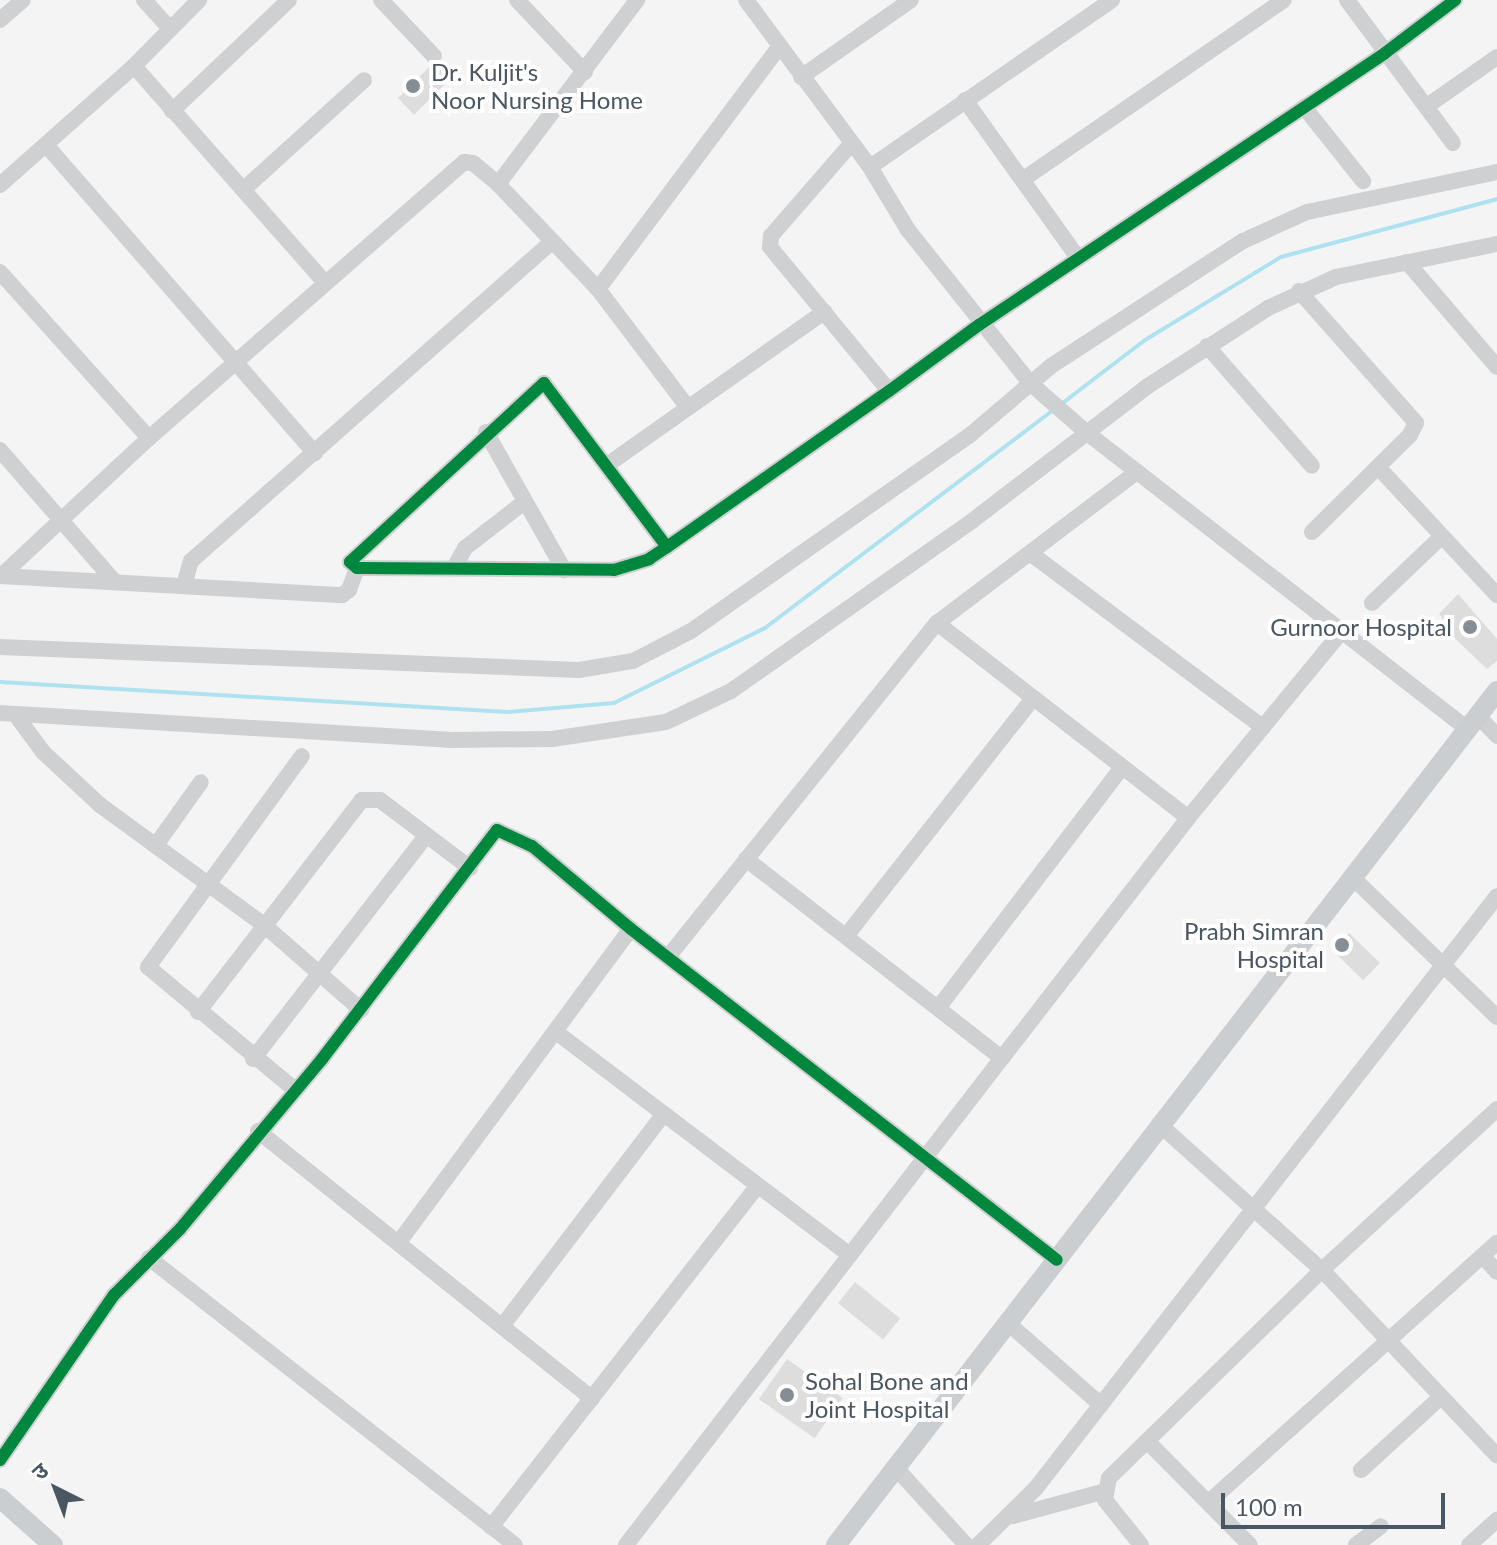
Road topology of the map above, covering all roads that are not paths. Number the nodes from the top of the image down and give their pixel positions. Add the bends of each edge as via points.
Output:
1 (23, 0) edge
2 (144, 0) edge
3 (199, 0) edge
4 (289, 0) edge
5 (381, 0) edge
6 (517, 0) edge
7 (637, 0) edge
8 (746, 0) edge
9 (911, 0) edge
10 (1112, 0) edge
11 (1284, 0) edge
12 (1347, 0) edge
13 (1455, 0) edge
14 (0, 20) edge
15 (169, 28) junction
16 (779, 47) junction
17 (1385, 53) junction
18 (434, 56) dead end
19 (1497, 57) edge
20 (134, 66) junction
21 (585, 72) junction
22 (801, 77) junction
23 (364, 80) dead end
24 (965, 100) junction
25 (1427, 106) junction
26 (1304, 107) junction
27 (172, 111) junction
28 (1453, 143) dead end
29 (851, 144) junction
30 (46, 145) junction
31 (870, 167) junction
32 (1497, 172) edge
33 (1025, 178) junction
34 (1363, 181) dead end
35 (498, 184) junction
36 (0, 185) edge
37 (244, 189) junction
38 (551, 243) junction
39 (1497, 244) edge
40 (1078, 258) junction
41 (1407, 262) junction
42 (0, 272) edge
43 (325, 283) junction
44 (598, 289) junction
45 (1299, 291) junction
46 (824, 312) junction
47 (979, 325) junction
48 (1207, 346) junction
49 (235, 363) junction
50 (1497, 367) edge
51 (1034, 385) junction
52 (889, 391) junction
53 (686, 405) junction
54 (1083, 430) junction
55 (486, 432) junction
56 (149, 438) junction
57 (0, 450) edge
58 (315, 453) junction
59 (607, 465) junction
60 (1312, 466) dead end
61 (1378, 467) junction
62 (1137, 472) junction
63 (523, 503) junction
64 (61, 518) junction
65 (1312, 532) dead end
66 (1442, 536) junction
67 (667, 547) junction
68 (1030, 553) junction
69 (357, 568) junction
70 (454, 568) junction
71 (564, 570) junction
72 (1, 576) edge
73 (114, 581) junction
74 (184, 585) junction
75 (1497, 595) edge
76 (1372, 603) dead end
77 (937, 623) junction
78 (1342, 631) junction
79 (0, 647) edge
80 (1497, 691) edge
81 (1033, 698) junction
82 (7, 714) edge
83 (1473, 723) junction
84 (1263, 727) junction
85 (1497, 736) edge
86 (302, 756) dead end
87 (1122, 767) junction
88 (201, 782) dead end
89 (1188, 818) junction
90 (426, 836) junction
91 (156, 845) junction
92 (746, 859) junction
93 (470, 868) junction
94 (1353, 878) junction
95 (208, 883) junction
96 (1497, 896) edge
97 (264, 925) junction
98 (631, 929) junction
99 (846, 936) junction
100 (668, 957) junction
101 (1442, 962) junction
102 (321, 971) junction
103 (938, 1008) junction
104 (361, 1010) junction
105 (198, 1012) junction
106 (1497, 1017) edge
107 (556, 1032) junction
108 (1002, 1058) junction
109 (253, 1059) junction
110 (294, 1089) junction
111 (1497, 1110) edge
112 (663, 1115) junction
113 (1159, 1124) junction
114 (258, 1131) junction
115 (925, 1157) junction
116 (757, 1186) junction
117 (1256, 1210) junction
118 (399, 1242) junction
119 (1497, 1243) edge
120 (850, 1255) junction
121 (1483, 1256) junction
122 (149, 1258) junction
123 (1057, 1260) junction
124 (1322, 1270) junction
125 (1497, 1272) edge
126 (1008, 1323) junction
127 (503, 1325) junction
128 (1388, 1341) junction
129 (1441, 1397) junction
130 (592, 1399) junction
131 (1101, 1405) junction
132 (1147, 1441) junction
133 (1497, 1456) edge
134 (0, 1460) edge
135 (896, 1468) junction
136 (1361, 1470) dead end
137 (1102, 1492) junction
138 (0, 1498) edge
139 (1210, 1501) junction
140 (1013, 1516) junction
141 (1497, 1520) edge
142 (1381, 1526) dead end
143 (491, 1527) junction
144 (53, 1545) edge
145 (515, 1545) edge
146 (626, 1545) edge
147 (836, 1545) edge
148 (966, 1545) edge
149 (978, 1545) edge
150 (1141, 1545) edge
151 (1250, 1545) edge
152 (1356, 1545) edge
153 (1469, 1545) edge

1 - 14 street
2 - 15 street
3 - 15 street
4 - 27 street
5 - 18 street
6 - 21 street
7 - 21 street
8 - 16 street
9 - 22 street
10 - 24 street
11 - 33 street
12 - 17 street
13 - 17 street
15 - 20 street
16 - 22 street
16 - 44 street
17 - 25 street
17 - 26 street
19 - 25 street
20 - 27 street
20 - 30 street
21 - 35 street
22 - 29 street
23 - 37 street
24 - 31 street
24 - 33 street
25 - 28 street
26 - 34 street
26 - 40 street
27 - 37 street
29 - 31 street
29 - 46 street via 769,242
30 - 36 street
30 - 49 street
31 - 47 street via 908,230
32 - 51 street via 1282,221 1086,342
33 - 40 street
35 - 38 street
35 - 43 street via 473,163 459,165
37 - 43 street
38 - 44 street
38 - 58 street
39 - 41 street
40 - 47 street
41 - 45 street
41 - 50 street
42 - 56 street
43 - 49 street
44 - 53 street
45 - 48 street
45 - 61 street via 1415,417 1410,435
46 - 52 street
46 - 53 street
47 - 51 street
47 - 52 street
48 - 54 street
48 - 60 street
49 - 56 street
49 - 58 street
51 - 54 street
51 - 79 street via 691,631 633,661 579,670
52 - 67 street
53 - 59 street
54 - 62 street
54 - 82 street via 972,521 731,691 666,722 552,739 449,740
55 - 59 street via 544,383
55 - 63 street
55 - 69 street via 352,555 350,562
56 - 64 street
57 - 64 street
58 - 74 street via 191,561
59 - 67 street
61 - 65 street
61 - 66 street
62 - 68 street
62 - 78 street
63 - 70 street via 465,548
63 - 71 street
64 - 72 street
64 - 73 street
66 - 75 street
66 - 76 street
67 - 71 street via 634,567
68 - 77 street
68 - 84 street
69 - 70 street
69 - 74 street via 342,595
70 - 71 street
72 - 73 street
73 - 74 street
77 - 81 street
77 - 92 street
78 - 83 street
78 - 84 street
80 - 83 main road
81 - 87 street
81 - 99 street
82 - 91 street via 66,775
83 - 85 street
83 - 94 main road
84 - 89 street
86 - 95 street
87 - 89 street
87 - 103 street
88 - 91 street
89 - 108 street
90 - 93 street
90 - 97 street via 380,800 362,800
90 - 102 street
91 - 95 street
92 - 99 street
92 - 100 street
93 - 98 street via 493,834 506,831 532,846
93 - 104 street
94 - 101 street
94 - 113 main road
95 - 97 street
95 - 105 street via 148,967
96 - 101 street
97 - 102 street
97 - 105 street
98 - 100 street
98 - 107 street
99 - 103 street
100 - 115 street
101 - 106 street
101 - 117 street
102 - 104 street
102 - 109 street
103 - 108 street
104 - 110 street
105 - 109 street
107 - 112 street
107 - 118 street
108 - 115 street
109 - 110 street
110 - 114 street
111 - 124 street
112 - 116 street
112 - 127 street
113 - 117 street
113 - 123 main road
114 - 118 street
114 - 122 street via 180,1229
115 - 120 street
115 - 123 street
116 - 120 street
116 - 130 street
117 - 124 street
117 - 131 street
118 - 127 street
119 - 121 street
120 - 146 street
121 - 125 street
121 - 128 street
122 - 134 street via 114,1295
122 - 143 street
123 - 126 main road
124 - 128 street
124 - 132 street
126 - 131 street
126 - 135 main road
127 - 130 street
128 - 129 street
128 - 139 street
129 - 133 street
129 - 136 street
130 - 143 street
131 - 140 street
132 - 137 street via 1109,1478
132 - 139 street
135 - 147 main road
135 - 148 street
137 - 140 street
137 - 150 street
138 - 144 main road
139 - 151 street
140 - 149 street
141 - 153 street
142 - 152 street
143 - 145 street

